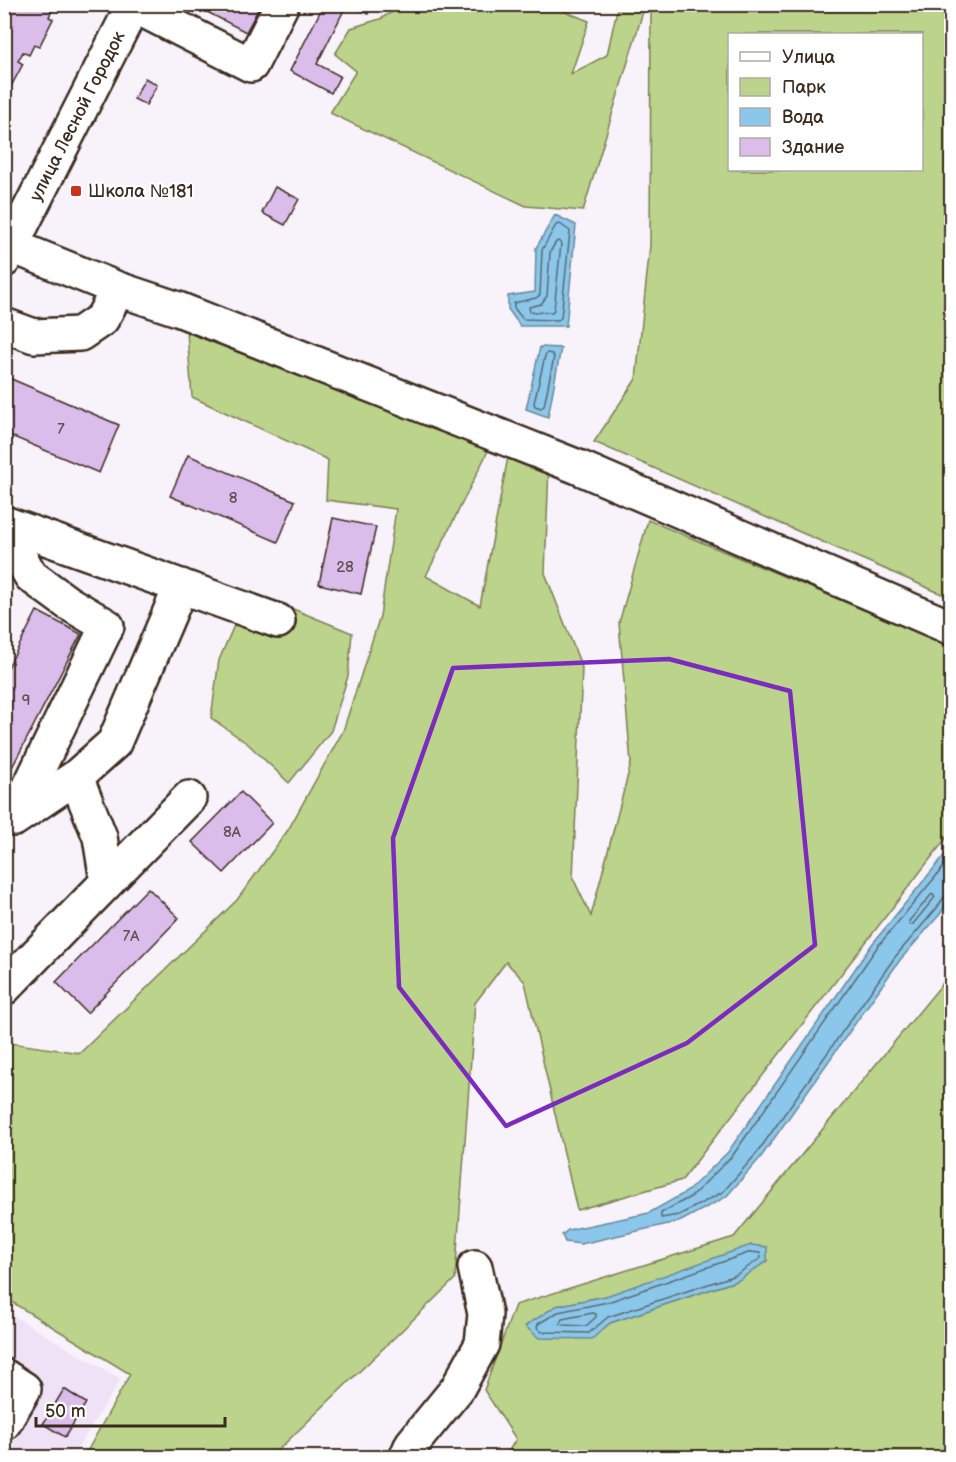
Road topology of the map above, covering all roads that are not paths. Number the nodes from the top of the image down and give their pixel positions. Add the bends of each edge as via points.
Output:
1 (282, 4) edge
2 (134, 5) edge
3 (8, 253) edge
4 (118, 289) junction
5 (4, 325) edge
6 (4, 523) edge
7 (4, 531) edge
8 (181, 586) junction
9 (278, 621) dead end
10 (951, 628) edge
11 (76, 777) junction
12 (189, 798) dead end
13 (9, 822) edge
14 (107, 881) junction
15 (4, 988) edge
16 (475, 1267) dead end
17 (4, 1376) edge
18 (4, 1423) edge
19 (406, 1458) edge

1 - 2 street via 251,65
2 - 3 street, улица Лесной Городок
3 - 4 street
4 - 5 street via 102,319 80,334 34,336
4 - 10 street via 178,309 578,467
6 - 8 street
7 - 13 street via 31,576 107,626
8 - 9 street
8 - 11 street via 114,743
11 - 13 street
11 - 14 street via 99,837
12 - 14 street
14 - 15 street
16 - 19 street via 485,1314 482,1344 456,1389 412,1444
17 - 18 street via 24,1389

